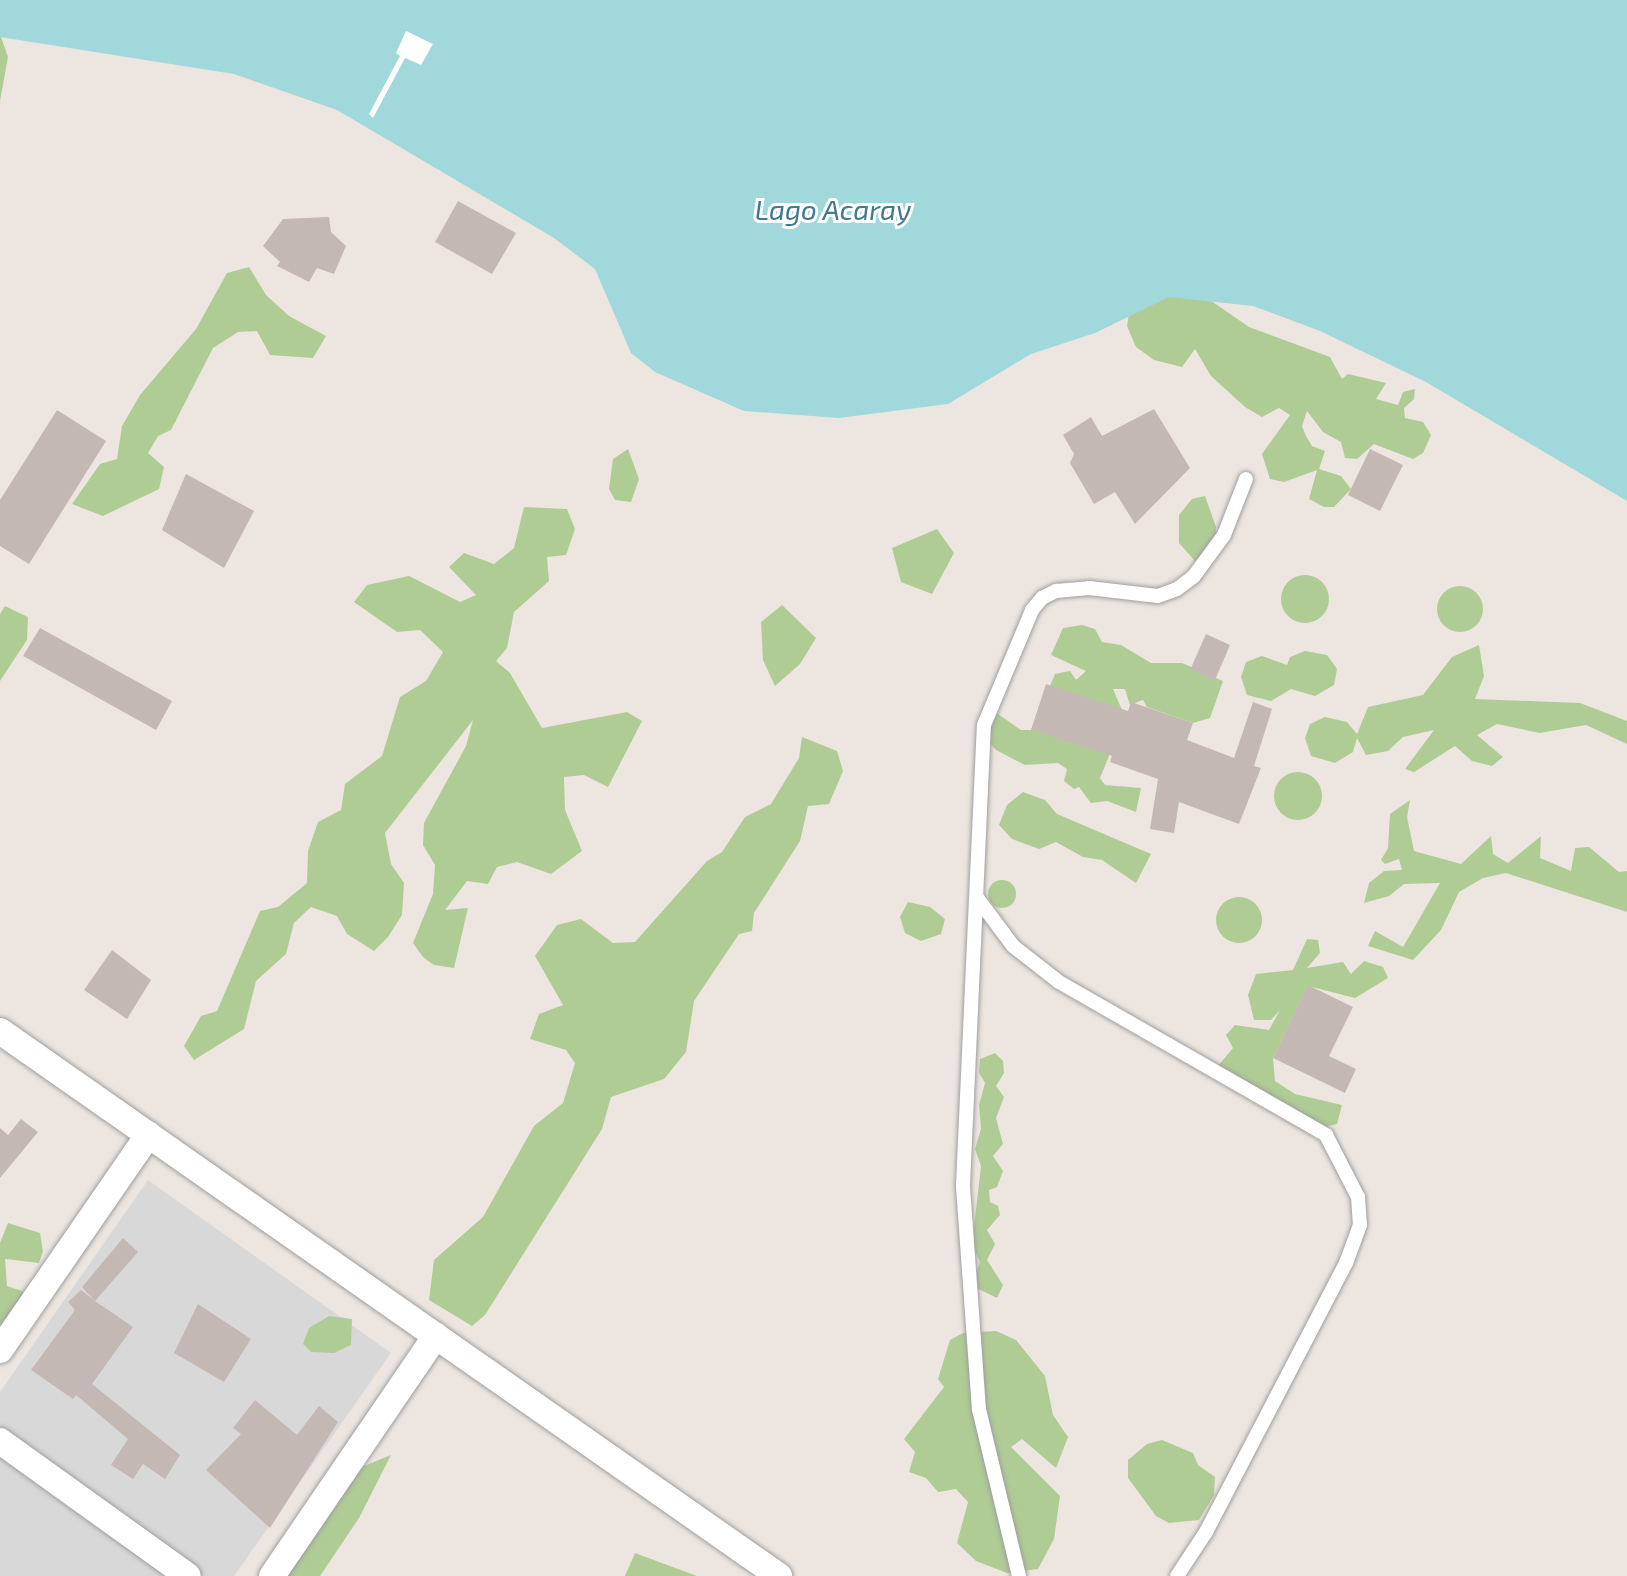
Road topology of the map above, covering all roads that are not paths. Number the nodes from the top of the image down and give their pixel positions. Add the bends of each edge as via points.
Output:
1 (1246, 479) dead end
2 (978, 899) junction
3 (0, 1031) edge
4 (149, 1134) junction
5 (436, 1336) junction
6 (0, 1350) edge
7 (0, 1441) edge
8 (188, 1576) edge
9 (272, 1576) edge
10 (779, 1576) edge
11 (1019, 1576) edge
12 (1177, 1576) edge

1 - 2 lane via 1224,535 1194,576 1177,589 1158,596 1089,588 1056,591 1032,610 984,725 976,817
2 - 11 lane via 963,1185 979,1410
2 - 12 lane via 1013,946 1059,982 1326,1135 1358,1197 1360,1225 1346,1263 1206,1532
3 - 4 street
4 - 5 street
4 - 6 street
5 - 9 street
5 - 10 street
7 - 8 street

